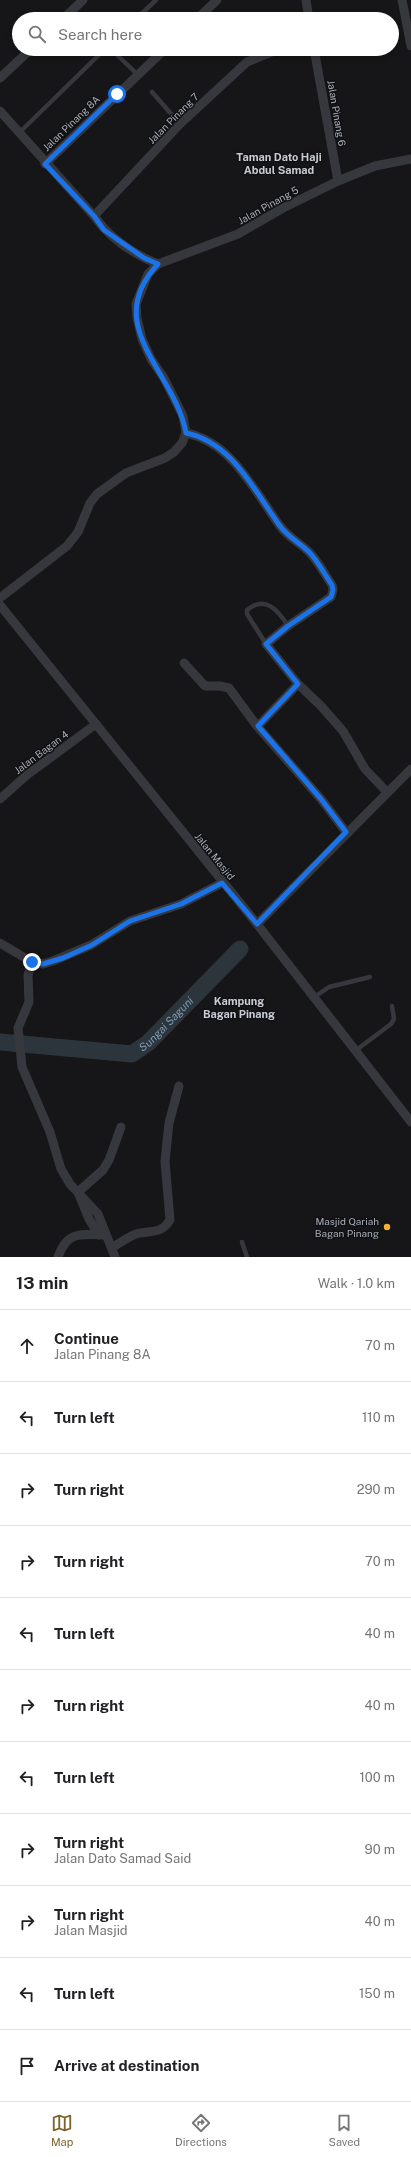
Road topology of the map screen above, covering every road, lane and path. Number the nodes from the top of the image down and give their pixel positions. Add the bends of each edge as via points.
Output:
1 (83, 0) edge
2 (156, 0) edge
3 (217, 0) edge
4 (306, 0) edge
5 (402, 0) edge
6 (70, 12) edge
7 (143, 12) edge
8 (204, 12) edge
9 (308, 12) edge
10 (411, 46) edge
11 (24, 56) edge
12 (98, 56) edge
13 (118, 56) edge
14 (157, 56) edge
15 (262, 56) edge
16 (315, 56) edge
17 (137, 74) junction
18 (0, 78) edge
19 (152, 92) dead end
20 (0, 111) edge
21 (180, 124) junction
22 (20, 132) junction
23 (411, 159) edge
24 (45, 164) junction
25 (338, 181) junction
26 (94, 216) junction
27 (158, 264) junction
28 (186, 433) junction
29 (0, 598) edge
30 (0, 605) edge
31 (288, 626) junction
32 (266, 644) junction
33 (184, 663) dead end
34 (298, 684) junction
35 (96, 724) junction
36 (258, 726) junction
37 (411, 769) edge
38 (387, 792) junction
39 (0, 799) edge
40 (346, 832) junction
41 (222, 883) junction
42 (257, 924) junction
43 (0, 944) edge
44 (32, 962) junction
45 (370, 977) dead end
46 (313, 998) junction
47 (392, 1006) dead end
48 (355, 1051) junction
49 (179, 1086) dead end
50 (408, 1112) edge
51 (411, 1122) edge
52 (121, 1127) dead end
53 (78, 1192) junction
54 (102, 1235) junction
55 (242, 1242) dead end
56 (113, 1247) junction
57 (58, 1257) edge
58 (115, 1257) edge
59 (247, 1257) edge

1 - 6 street
2 - 7 lane
3 - 8 street
4 - 9 street
5 - 10 street
11 - 18 street
12 - 22 lane
13 - 17 lane
14 - 17 street, Jalan Pinang 8A
15 - 21 street, Jalan Pinang 7 via 247,62
16 - 25 street, Jalan Pinang 6
17 - 24 street, Jalan Pinang 8A
19 - 21 lane
20 - 22 street
21 - 26 street, Jalan Pinang 7
22 - 24 street
23 - 25 street, Jalan Pinang 5 via 375,166
24 - 26 street
25 - 27 street, Jalan Pinang 5 via 238,234
26 - 27 street via 104,230 118,241
27 - 28 street via 148,274 136,304 137,318 148,352 183,416
28 - 29 street via 174,452 126,473 98,494 90,503 78,532 66,546
28 - 31 street via 210,443 233,461 251,482 280,527 309,552 332,585 331,597
30 - 35 street, Jalan Masjid
31 - 32 street
31 - 32 lane via 274,608 267,604 261,603 247,610
32 - 34 street
33 - 36 street via 205,686 229,688
34 - 36 street
34 - 38 street via 343,731 365,770
35 - 39 street, Jalan Bagan 4 via 27,775
35 - 41 street, Jalan Masjid
36 - 40 street
37 - 38 street
38 - 40 street
40 - 42 street
41 - 42 street, Jalan Masjid
41 - 44 street via 181,904 130,921 92,945 63,958 43,964
42 - 46 street, Jalan Masjid
43 - 44 street
44 - 53 street via 28,975 29,1002 20,1021 18,1036 22,1067 50,1132 61,1169
45 - 46 lane via 329,987
46 - 48 street, Jalan Masjid
47 - 48 lane via 394,1019 391,1024
48 - 50 street, Jalan Masjid
49 - 56 street via 169,1123 165,1161 170,1220 159,1230 136,1234
50 - 51 street, Jalan Masjid
52 - 53 street via 103,1170
53 - 54 street via 98,1214
54 - 56 street
54 - 57 street via 74,1235 66,1241
55 - 59 lane
56 - 58 street

